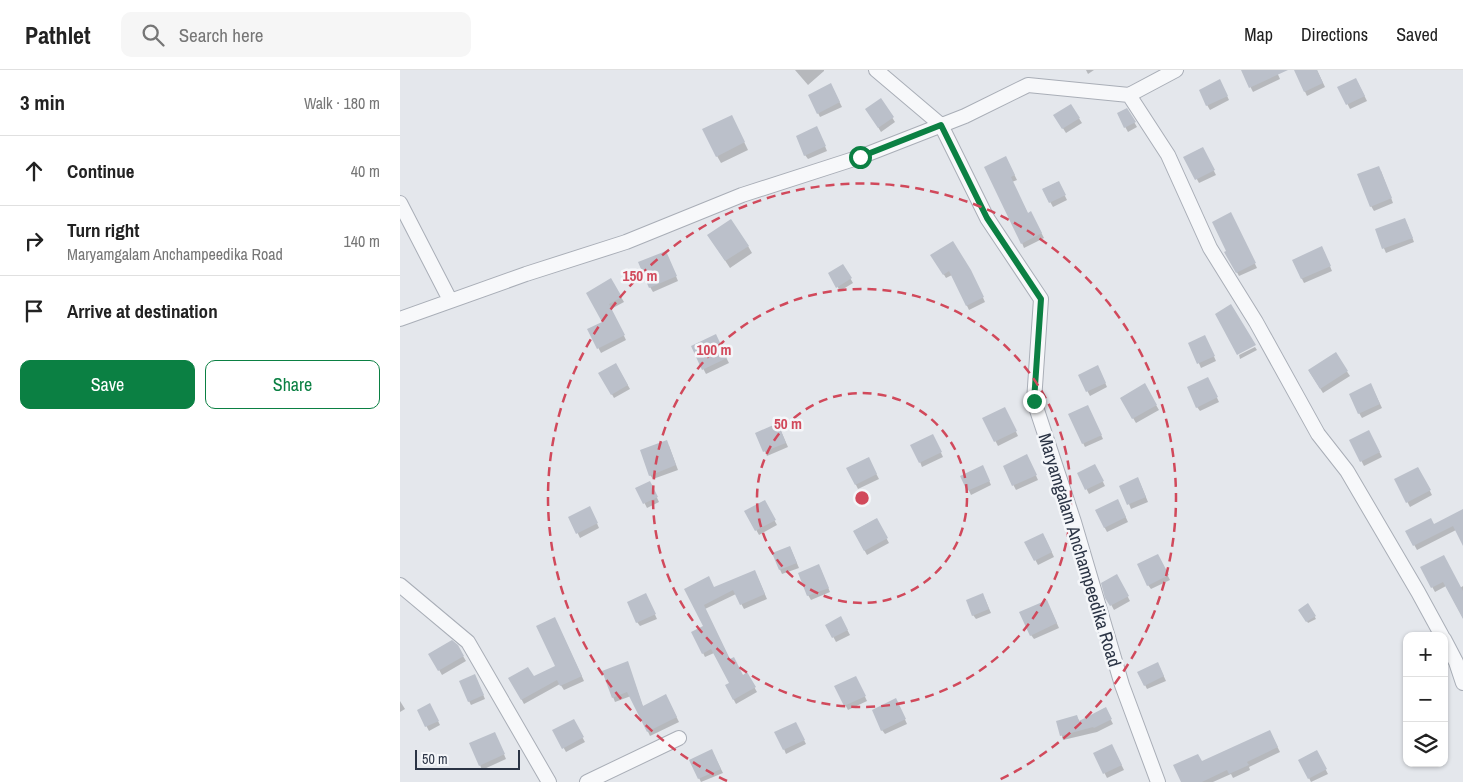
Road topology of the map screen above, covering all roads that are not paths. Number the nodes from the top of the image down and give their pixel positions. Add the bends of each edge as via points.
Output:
1 (876, 70) edge
2 (1176, 70) edge
3 (1128, 95) junction
4 (941, 125) junction
5 (400, 203) edge
6 (450, 300) junction
7 (400, 319) edge
8 (400, 585) edge
9 (1440, 632) edge
10 (1448, 647) edge
11 (1463, 683) edge
12 (679, 738) dead end
13 (549, 782) edge
14 (587, 782) edge
15 (1158, 782) edge

1 - 4 street, Maryamgalam Anchampeedika Road
2 - 3 street
3 - 4 street via 1028,85
3 - 9 street via 1168,155 1210,248 1256,322 1318,434 1347,471
4 - 6 street via 860,157 742,195 626,242
4 - 15 street, Maryamgalam Anchampeedika Road via 987,218 1041,299 1034,401 1122,685
5 - 6 street
6 - 7 street
8 - 13 street via 468,642
10 - 11 street
12 - 14 street

